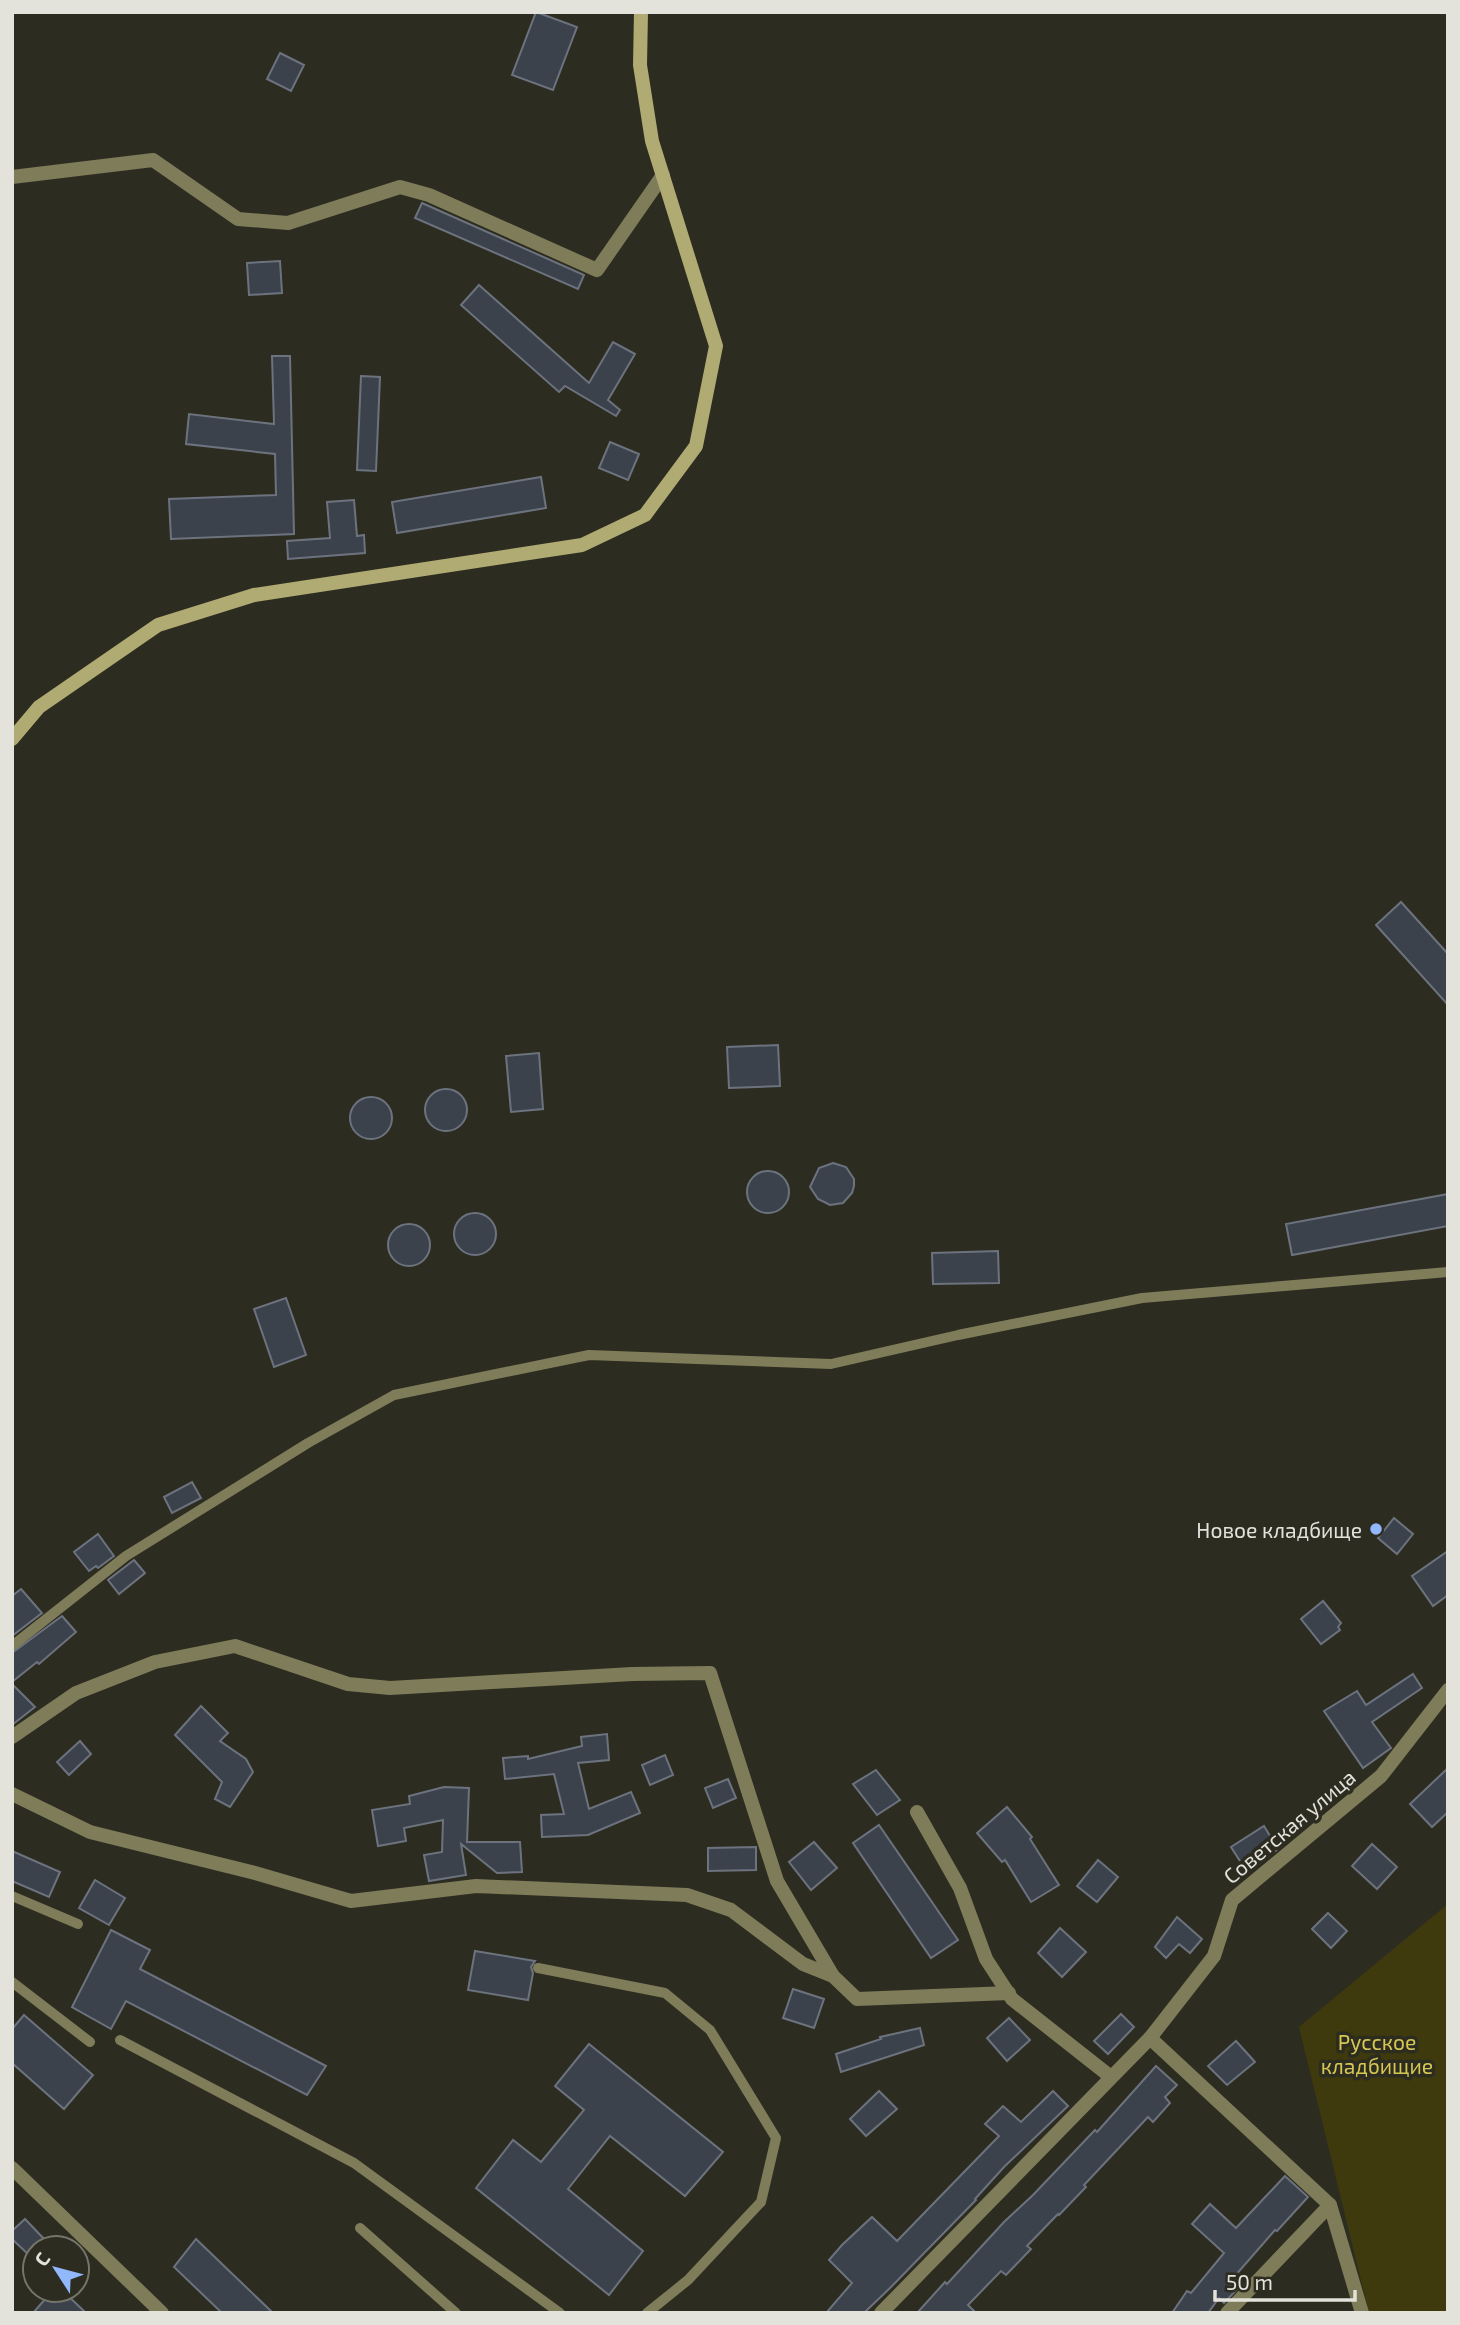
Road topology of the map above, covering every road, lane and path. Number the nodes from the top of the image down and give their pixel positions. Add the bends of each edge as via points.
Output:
1 (641, 12) edge
2 (663, 174) junction
3 (12, 177) edge
4 (12, 739) edge
5 (1448, 1272) edge
6 (12, 1646) edge
7 (1448, 1690) edge
8 (12, 1737) edge
9 (12, 1794) edge
10 (917, 1812) dead end
11 (12, 1896) edge
12 (78, 1924) dead end
13 (538, 1968) dead end
14 (833, 1976) junction
15 (12, 1982) edge
16 (1009, 1993) junction
17 (1150, 2038) junction
18 (120, 2040) dead end
19 (90, 2042) dead end
20 (1111, 2077) junction
21 (12, 2168) edge
22 (1330, 2206) junction
23 (360, 2228) dead end
24 (162, 2313) edge
25 (456, 2313) edge
26 (560, 2313) edge
27 (647, 2313) edge
28 (881, 2313) edge
29 (1227, 2313) edge
30 (1362, 2313) edge

1 - 2 main road via 640,65 652,141
2 - 3 street via 597,270 429,195 400,187 288,223 238,219 153,160
2 - 4 main road via 716,346 695,446 645,515 582,545 254,595 158,625 40,707
5 - 6 lane via 1142,1298 831,1364 589,1355 394,1395 126,1556
7 - 17 street, Советская улица via 1381,1776 1232,1900 1214,1956
8 - 14 street via 76,1693 155,1662 235,1646 348,1684 390,1688 710,1673 777,1881
9 - 14 street via 90,1832 351,1901 476,1886 687,1895 731,1910 803,1965
10 - 16 street via 960,1888 986,1959
11 - 12 lane
13 - 27 lane via 665,1993 710,2030 776,2138 761,2202 688,2280
14 - 16 street via 857,1999
15 - 19 lane
16 - 20 street
17 - 20 street, Советская улица
17 - 22 street
18 - 26 lane via 354,2163
20 - 28 street, Советская улица
21 - 24 street
22 - 29 street
22 - 30 street
23 - 25 lane

